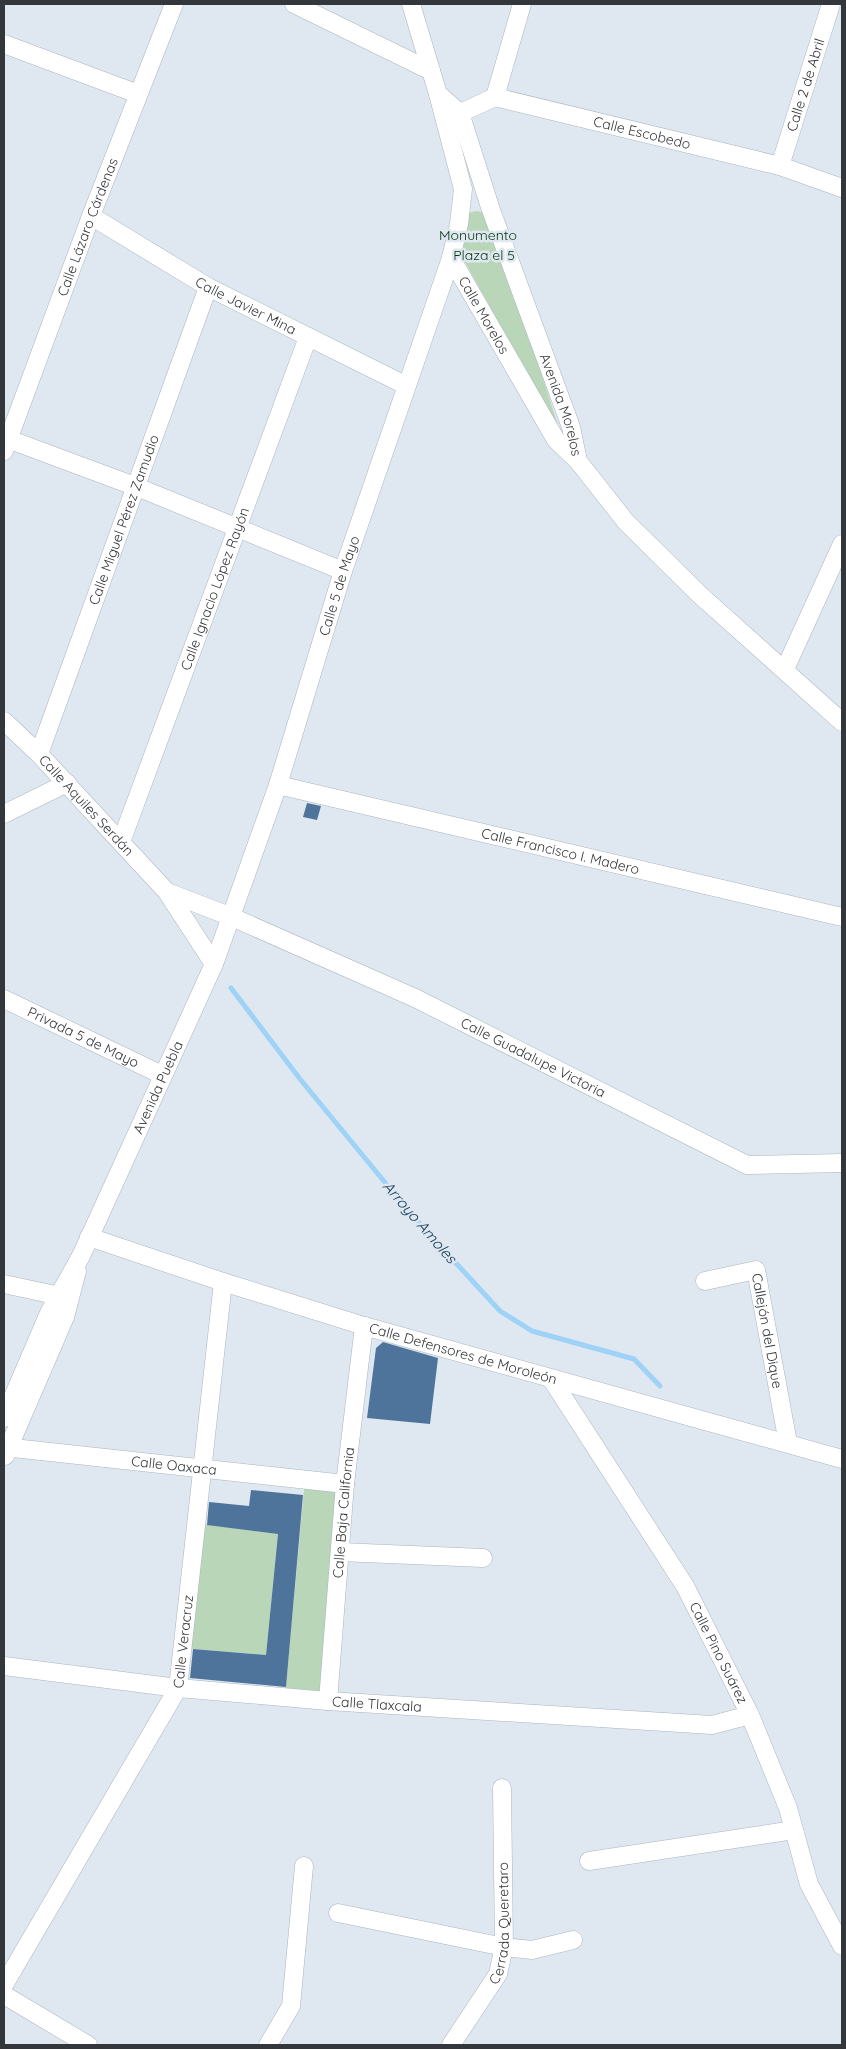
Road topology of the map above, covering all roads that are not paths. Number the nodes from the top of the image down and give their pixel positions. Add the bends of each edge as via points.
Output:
1 (174, 4) edge
2 (294, 4) edge
3 (411, 4) edge
4 (522, 4) edge
5 (831, 4) edge
6 (4, 44) edge
7 (431, 71) junction
8 (138, 94) junction
9 (438, 94) junction
10 (495, 97) junction
11 (460, 113) junction
12 (444, 121) junction
13 (780, 166) junction
14 (842, 188) edge
15 (491, 210) junction
16 (91, 216) junction
17 (459, 224) junction
18 (451, 258) junction
19 (208, 286) junction
20 (308, 337) junction
21 (405, 385) junction
22 (10, 417) edge
23 (6, 445) edge
24 (578, 461) junction
25 (137, 487) junction
26 (239, 528) junction
27 (842, 544) edge
28 (343, 571) junction
29 (784, 669) junction
30 (4, 721) edge
31 (842, 722) edge
32 (39, 754) junction
33 (67, 783) junction
34 (278, 785) junction
35 (4, 814) edge
36 (121, 842) junction
37 (167, 892) junction
38 (232, 917) junction
39 (842, 917) edge
40 (214, 964) junction
41 (4, 999) edge
42 (162, 1075) junction
43 (842, 1163) edge
44 (89, 1237) junction
45 (705, 1281) dead end
46 (223, 1282) junction
47 (4, 1284) edge
48 (65, 1297) junction
49 (364, 1326) junction
50 (552, 1380) junction
51 (4, 1418) edge
52 (788, 1443) junction
53 (5, 1451) edge
54 (842, 1459) edge
55 (202, 1467) junction
56 (345, 1484) junction
57 (340, 1552) junction
58 (483, 1558) dead end
59 (4, 1666) edge
60 (178, 1688) junction
61 (328, 1701) junction
62 (750, 1715) junction
63 (502, 1788) dead end
64 (794, 1830) junction
65 (589, 1861) dead end
66 (304, 1866) dead end
67 (338, 1912) dead end
68 (573, 1940) dead end
69 (842, 1946) edge
70 (504, 1947) junction
71 (4, 1985) edge
72 (4, 1995) edge
73 (88, 2045) edge
74 (268, 2045) edge
75 (451, 2045) edge

1 - 8 street, Calle Lázaro Cárdenas
2 - 7 street
3 - 7 street
4 - 10 street
5 - 13 street, Calle 2 de Abril
6 - 8 street
7 - 9 street
8 - 16 street, Calle Lázaro Cárdenas
9 - 11 street
9 - 12 street
10 - 11 street
10 - 13 street, Calle Escobedo
11 - 12 street
11 - 15 street, Avenida Morelos
12 - 17 street via 462,189
13 - 14 street, Calle Escobedo
15 - 17 street via 471,209
15 - 24 street, Avenida Morelos via 571,427
16 - 19 street, Calle Javier Mina
16 - 22 street, Calle Lázaro Cárdenas
17 - 18 street
18 - 21 street, Calle 5 de Mayo
18 - 24 street, Calle Morelos via 556,440
19 - 20 street, Calle Javier Mina
19 - 25 street, Calle Miguel Pérez Zamudio
20 - 21 street, Calle Javier Mina
20 - 26 street, Calle Ignacio López Rayón
21 - 28 street, Calle 5 de Mayo
22 - 23 street, Calle Lázaro Cárdenas
23 - 25 street
24 - 29 street, Avenida Morelos via 626,522 700,595
25 - 26 street
25 - 32 street, Calle Miguel Pérez Zamudio
26 - 28 street
26 - 36 street, Calle Ignacio López Rayón
27 - 29 street
28 - 34 street, Calle 5 de Mayo
29 - 31 street, Avenida Morelos
30 - 32 street, Calle Aquiles Serdán
32 - 33 street, Calle Aquiles Serdán
33 - 35 street
33 - 36 street, Calle Aquiles Serdán
34 - 38 street, Calle 5 de Mayo
34 - 39 street, Calle Francisco I. Madero
36 - 37 street, Calle Aquiles Serdán
37 - 38 street, Calle Aquiles Serdán
37 - 40 street, Calle Aquiles Serdán
38 - 40 street, Avenida Puebla
38 - 43 street, Calle Guadalupe Victoria via 415,998 747,1165
40 - 42 street, Avenida Puebla
41 - 42 street, Privada 5 de Mayo
42 - 44 street, Avenida Puebla
44 - 46 street, Calle Defensores de Moroleón
44 - 48 street, Avenida Puebla
45 - 52 street, Callejón del Dique via 756,1270
46 - 49 street, Calle Defensores de Moroleón
46 - 55 street, Calle Veracruz
47 - 48 street
48 - 51 street, Avenida Puebla
48 - 53 street, Avenida Puebla
49 - 50 street, Calle Defensores de Moroleón
49 - 56 street, Calle Baja California
50 - 52 street, Calle Defensores de Moroleón
50 - 62 street, Calle Pino Suárez via 685,1586
52 - 54 street, Calle Defensores de Moroleón
53 - 55 street, Calle Oaxaca
55 - 56 street, Calle Oaxaca
55 - 60 street, Calle Veracruz
56 - 57 street, Calle Baja California
57 - 58 street
57 - 61 street, Calle Baja California
59 - 60 street, Calle Tlaxcala
60 - 61 street, Calle Tlaxcala
60 - 71 street, Calle Veracruz
61 - 62 street, Calle Tlaxcala via 712,1725
62 - 64 street, Calle Pino Suárez
63 - 70 street, Cerrada Queretaro
64 - 65 street
64 - 69 street, Calle Pino Suárez via 809,1884
66 - 74 street via 291,2006
67 - 70 street
68 - 70 street via 532,1950
70 - 75 street, Cerrada Queretaro via 498,1974
72 - 73 street

